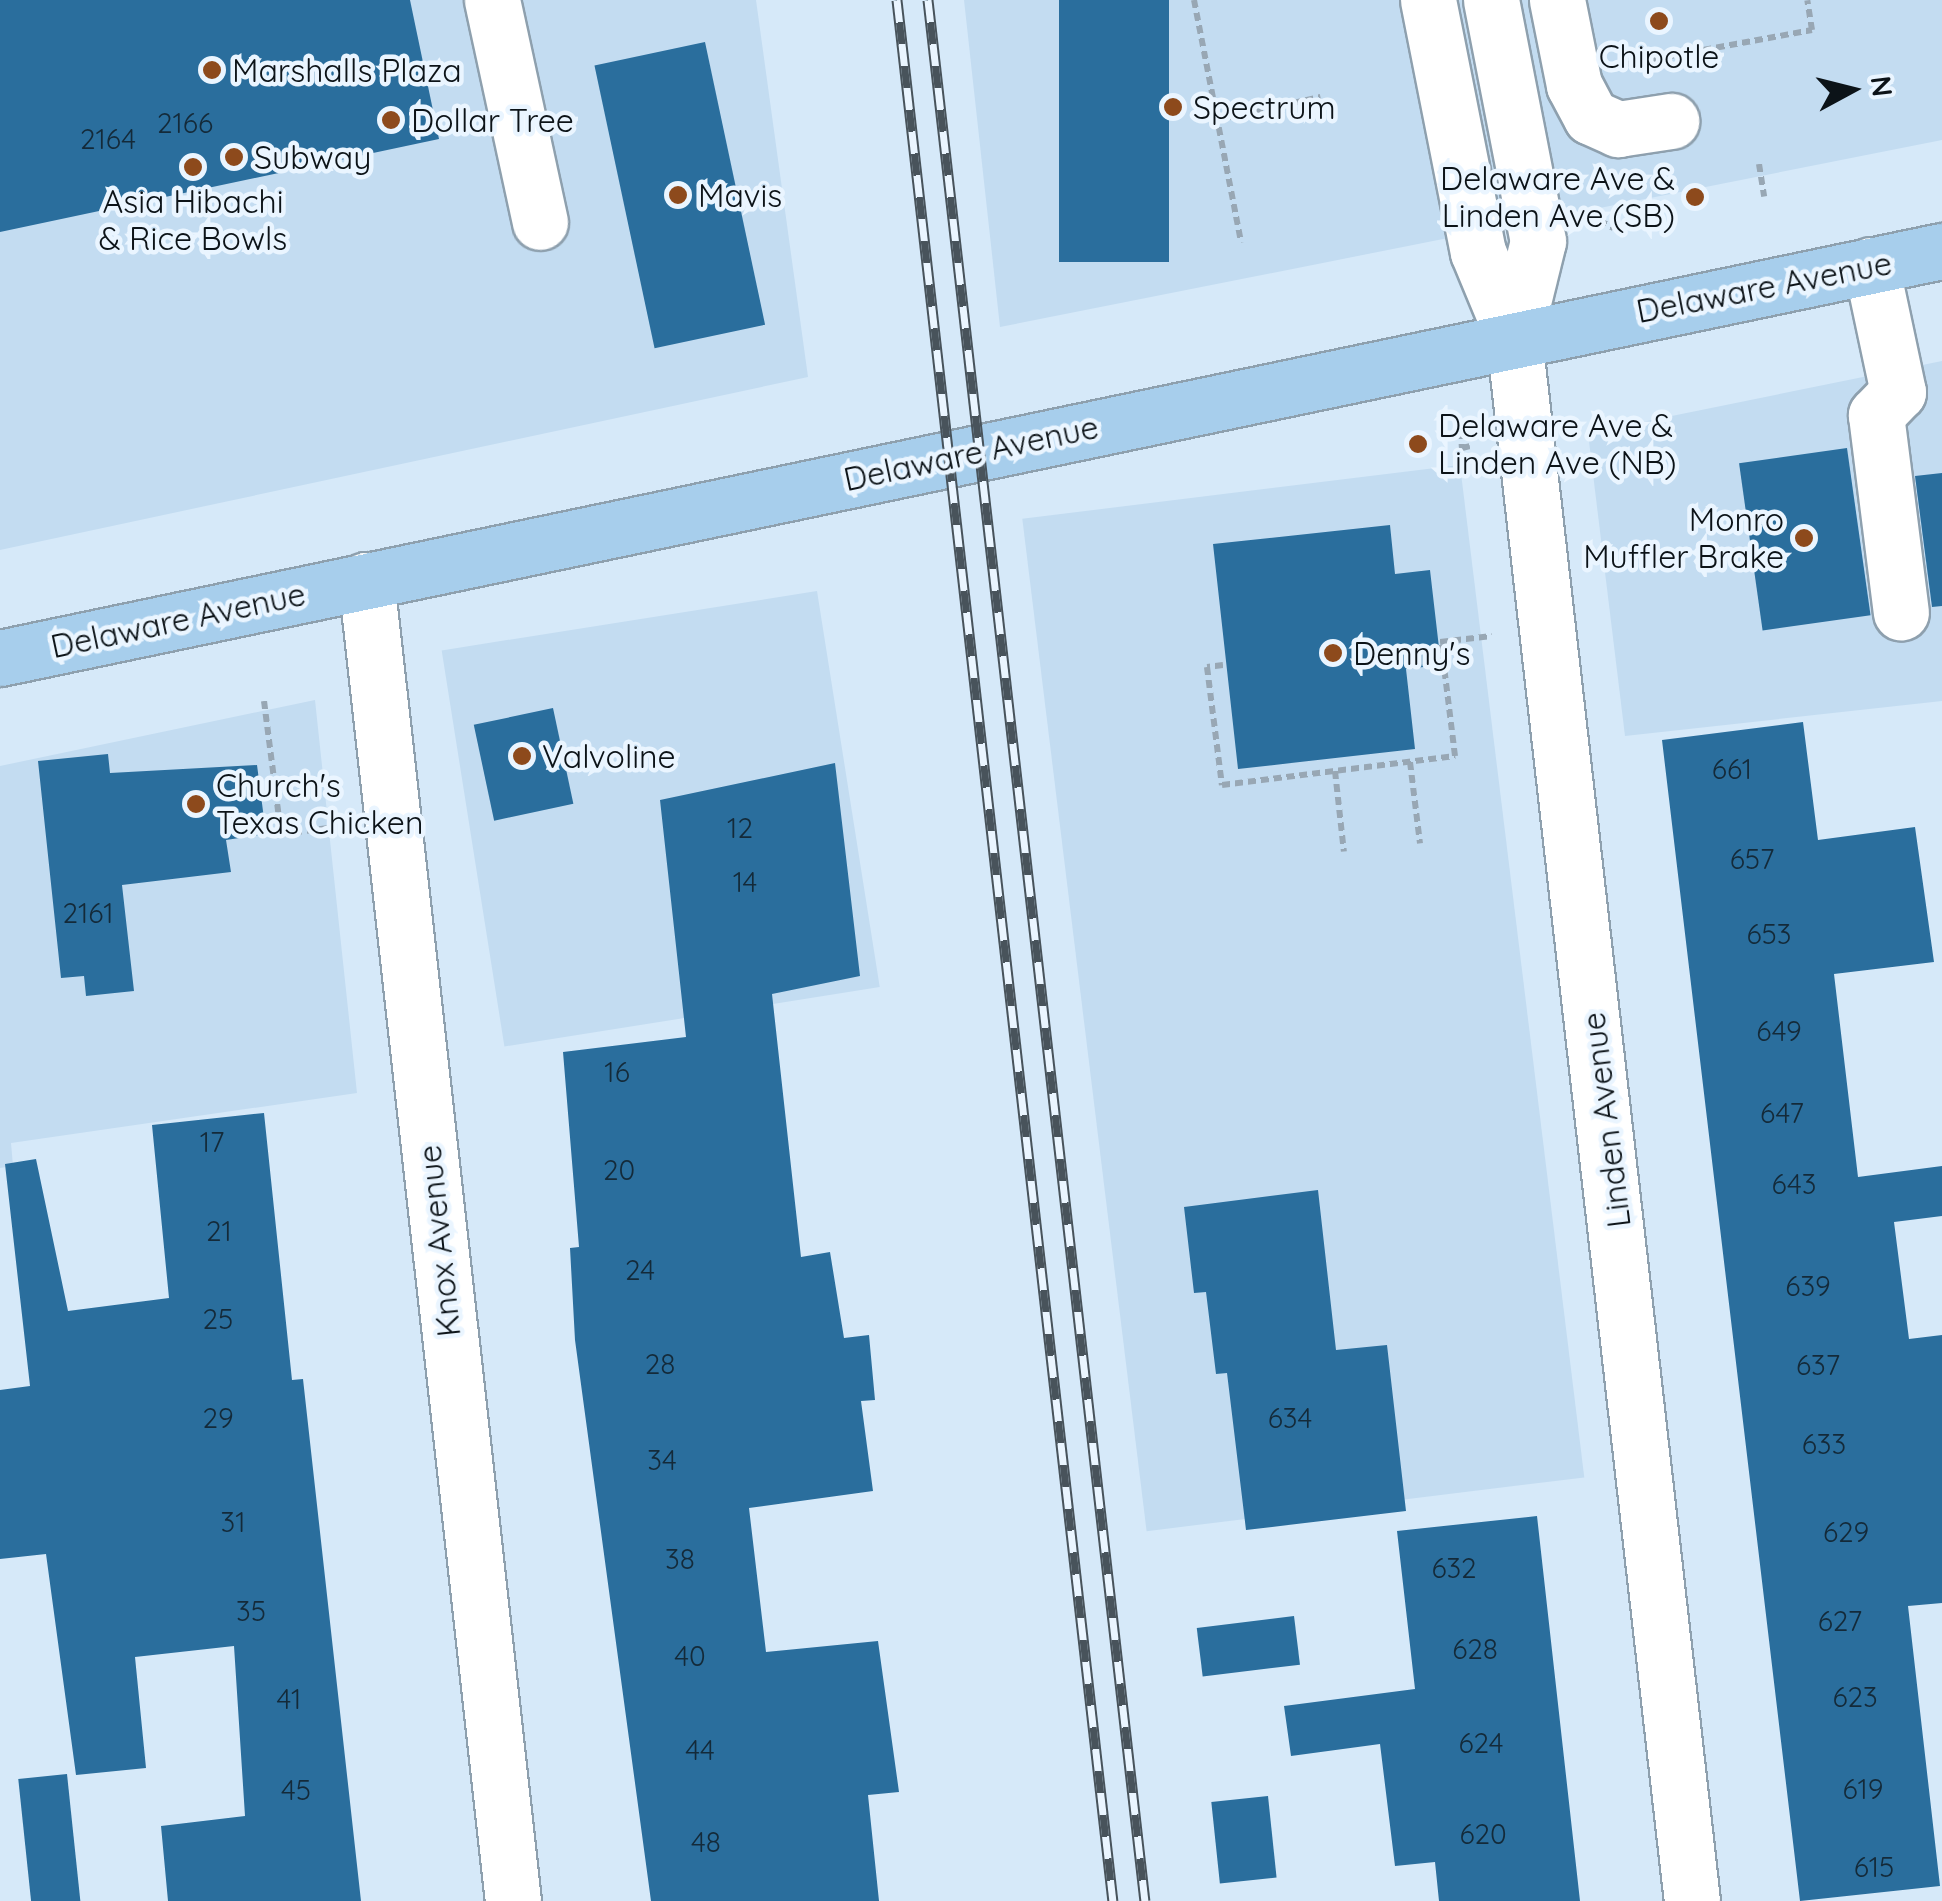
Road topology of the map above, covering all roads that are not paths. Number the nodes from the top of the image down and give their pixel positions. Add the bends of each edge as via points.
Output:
1 (492, 0) edge
2 (1428, 0) edge
3 (1491, 0) edge
4 (1557, 0) edge
5 (1671, 121) dead end
6 (540, 222) dead end
7 (1942, 251) edge
8 (1871, 265) junction
9 (1514, 339) junction
10 (366, 580) junction
11 (1901, 612) dead end
12 (0, 658) edge
13 (513, 1901) edge
14 (1692, 1901) edge

1 - 6 street
2 - 9 street via 1478,252
3 - 9 street via 1538,241
4 - 5 street via 1574,85 1590,117 1618,128
7 - 8 main road, Delaware Avenue
8 - 9 main road, Delaware Avenue
8 - 11 street via 1898,392 1876,415
9 - 10 main road, Delaware Avenue
9 - 14 street, Linden Avenue
10 - 12 main road, Delaware Avenue
10 - 13 street, Knox Avenue

